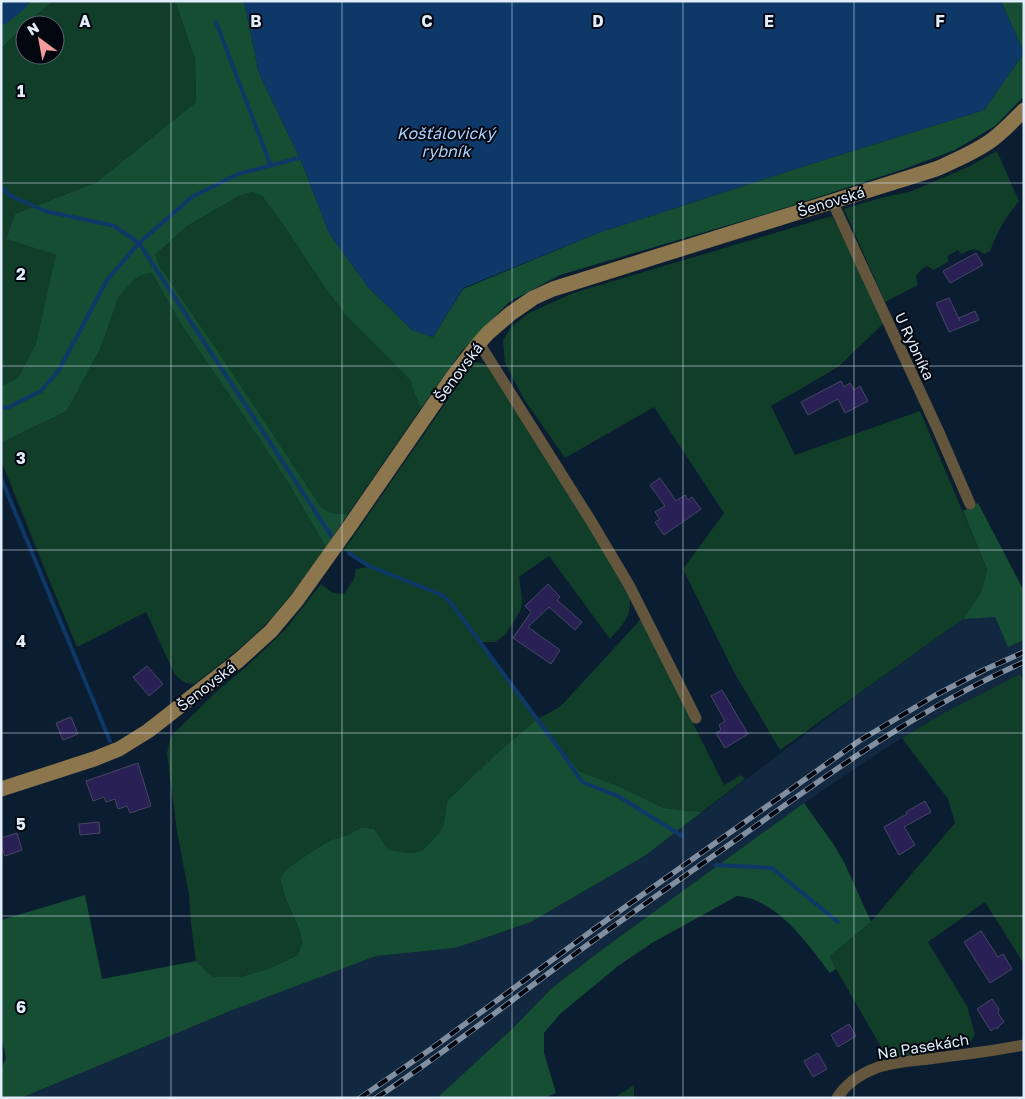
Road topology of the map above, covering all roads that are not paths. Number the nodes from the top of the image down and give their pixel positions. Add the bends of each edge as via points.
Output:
1 (1024, 110) edge
2 (832, 200) junction
3 (479, 343) junction
4 (970, 504) dead end
5 (696, 718) dead end
6 (1, 788) edge
7 (1024, 1045) edge
8 (837, 1098) edge

1 - 2 street, Šenovská via 989,142 964,156 936,169
2 - 3 street, Šenovská via 552,289 510,314
2 - 4 street, U Rybníka
3 - 5 street via 629,585
3 - 6 street, Šenovská via 297,600 271,631 198,693 119,749
7 - 8 street, Na Pasekách via 876,1068 843,1088

